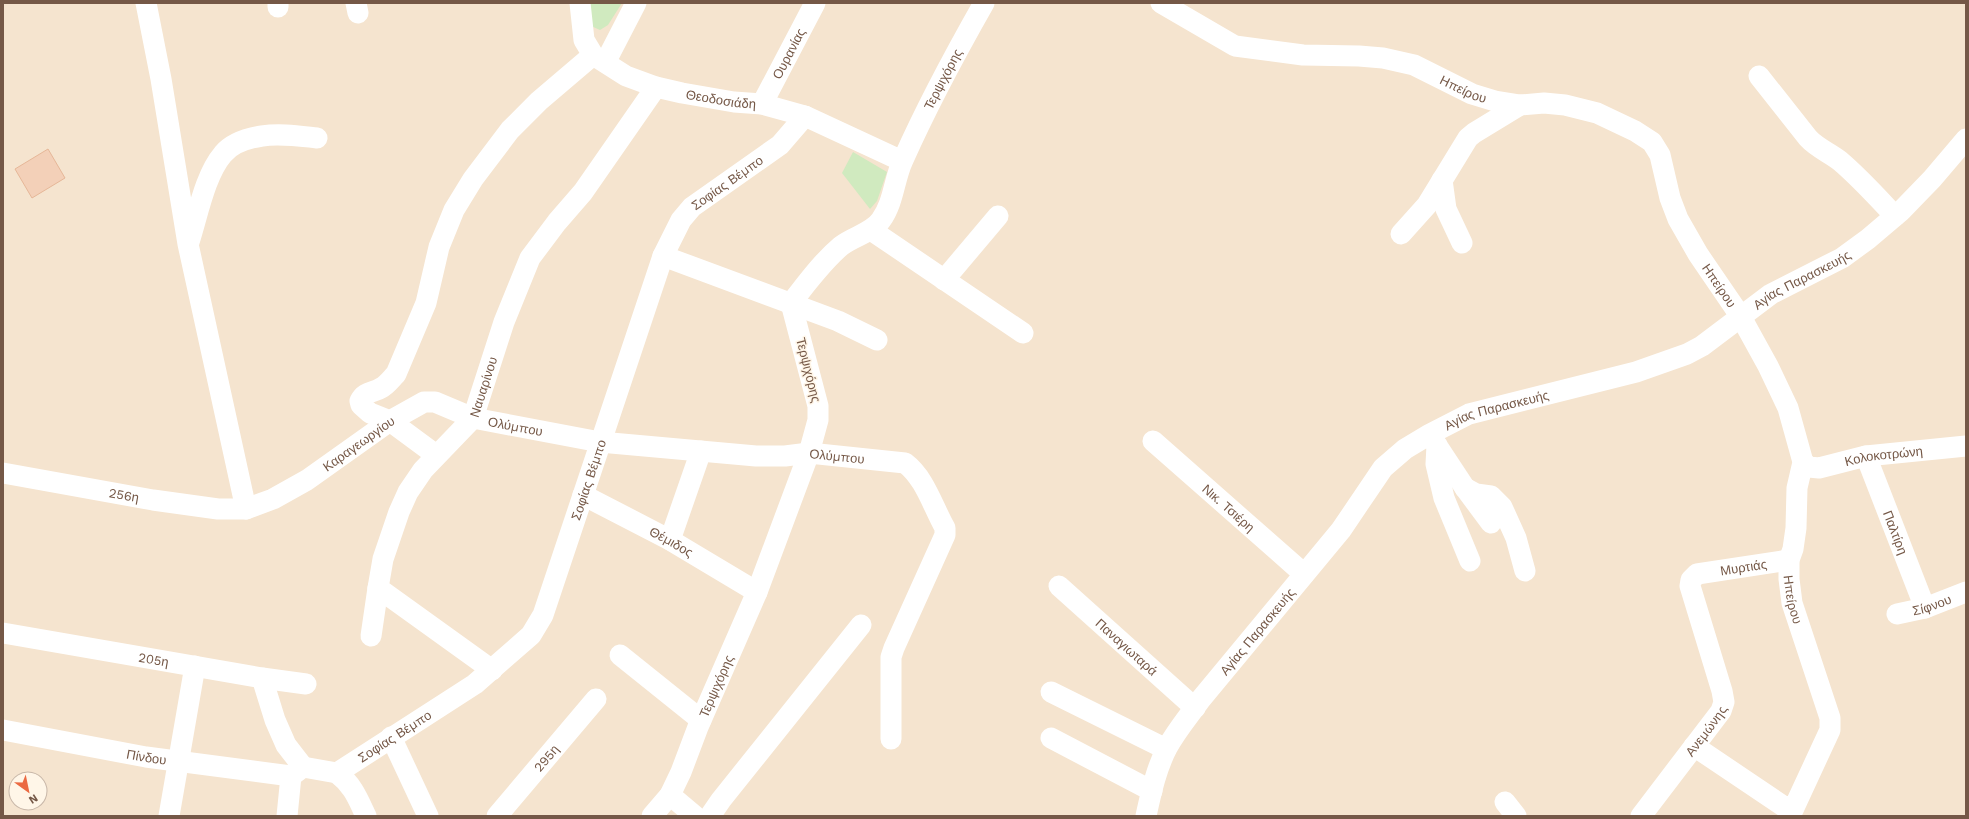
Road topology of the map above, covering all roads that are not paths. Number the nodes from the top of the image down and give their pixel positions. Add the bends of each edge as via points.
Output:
1 (146, 3) edge
2 (580, 3) edge
3 (636, 3) edge
4 (814, 3) edge
5 (984, 3) edge
6 (1161, 3) edge
7 (600, 58) junction
8 (1759, 76) dead end
9 (656, 87) junction
10 (762, 104) junction
11 (1520, 105) junction
12 (805, 116) junction
13 (317, 138) dead end
14 (1966, 139) edge
15 (902, 161) junction
16 (1442, 180) junction
17 (998, 216) dead end
18 (1895, 216) junction
19 (871, 230) junction
20 (1402, 234) dead end
21 (1462, 243) dead end
22 (188, 244) junction
23 (663, 256) junction
24 (944, 280) junction
25 (791, 303) junction
26 (1741, 317) junction
27 (1023, 333) dead end
28 (877, 340) dead end
29 (473, 418) junction
30 (390, 421) junction
31 (1434, 439) junction
32 (1154, 441) dead end
33 (600, 442) junction
34 (1966, 446) edge
35 (701, 451) junction
36 (810, 453) junction
37 (436, 455) junction
38 (1866, 456) junction
39 (1803, 462) junction
40 (3, 473) edge
41 (1465, 488) junction
42 (583, 496) junction
43 (246, 509) junction
44 (1491, 523) dead end
45 (670, 540) junction
46 (1789, 560) junction
47 (1470, 561) dead end
48 (1526, 571) dead end
49 (1304, 574) junction
50 (1694, 580) joint
51 (1058, 586) dead end
52 (378, 588) junction
53 (757, 592) junction
54 (1966, 592) edge
55 (1925, 608) junction
56 (1897, 614) dead end
57 (861, 625) dead end
58 (3, 633) edge
59 (371, 636) dead end
60 (620, 655) dead end
61 (195, 666) junction
62 (492, 670) junction
63 (262, 678) junction
64 (306, 684) dead end
65 (1051, 692) dead end
66 (596, 699) dead end
67 (1195, 708) junction
68 (701, 720) junction
69 (3, 730) edge
70 (391, 737) junction
71 (1050, 738) dead end
72 (891, 739) dead end
73 (1694, 746) junction
74 (1166, 749) junction
75 (178, 761) junction
76 (297, 771) junction
77 (337, 773) junction
78 (1152, 791) junction
79 (670, 795) junction
80 (1795, 814) edge
81 (169, 816) edge
82 (287, 816) edge
83 (366, 816) edge
84 (428, 816) edge
85 (496, 816) edge
86 (652, 816) edge
87 (695, 816) edge
88 (710, 816) edge
89 (1146, 816) edge
90 (1641, 816) edge

1 - 22 street
2 - 7 street, Θεοδοσιάδη via 584,40
3 - 7 street
4 - 10 street, Ουρανίας
5 - 15 street, Τερψιχόρης
6 - 11 street, Ηπείρου via 1235,46 1303,55 1382,58 1414,65 1482,98
7 - 9 street, Θεοδοσιάδη via 626,76
7 - 30 street via 539,102 510,130 473,179 454,210 439,247 426,303 396,374 380,389 362,396 360,401 370,413
8 - 18 street via 1811,142 1842,163
9 - 10 street, Θεοδοσιάδη via 734,102
9 - 29 street, Ναυαρίνου via 583,192 530,258 504,322
10 - 12 street, Θεοδοσιάδη
11 - 16 street via 1468,138
11 - 26 street, Ηπείρου via 1544,103 1582,108 1613,120 1652,142 1660,156 1678,219 1698,254
12 - 15 street, Θεοδοσιάδη
12 - 23 street, Σοφίας Βέμπο via 780,145 692,207 681,220
13 - 22 street via 262,136 243,140 224,153 210,174
14 - 18 street, Αγίας Παρασκευής via 1932,179
15 - 19 street, Τερψιχόρης via 889,206
16 - 20 street via 1426,205
16 - 21 street via 1446,209
17 - 24 street
18 - 26 street, Αγίας Παρασκευής via 1842,258 1771,294
19 - 24 street
19 - 25 street, Τερψιχόρης via 841,246
22 - 43 street
23 - 25 street
23 - 33 street, Σοφίας Βέμπο
24 - 27 street
25 - 28 street via 838,321
25 - 36 street, Τερψιχόρης via 818,406 818,420
26 - 31 street, Αγίας Παρασκευής via 1707,343 1687,354 1629,374 1484,409 1458,418
26 - 39 street, Ηπείρου via 1788,408
29 - 30 street, Καραγεωργίου via 435,402 424,402
29 - 33 street, Ολύμπου
29 - 37 street, Ναυαρίνου
30 - 37 street
30 - 43 street, Καραγεωργίου via 307,480 273,499
31 - 41 street
31 - 47 street via 1436,464 1444,498
31 - 49 street, Αγίας Παρασκευής via 1405,449 1383,468 1341,530
32 - 49 street, Νικ. Τσιέρη
33 - 35 street, Ολύμπου
33 - 42 street, Σοφίας Βέμπο
34 - 38 street, Κολοκοτρώνη
35 - 36 street, Ολύμπου via 756,456
35 - 45 street
36 - 53 street, Τερψιχόρης
36 - 72 street, Ολύμπου via 905,463 916,473 945,528 944,541 891,657
37 - 52 street, Ναυαρίνου via 408,492 399,512 383,559
38 - 39 street, Κολοκοτρώνη via 1819,468 1809,467
38 - 55 street, Παλτίρη
39 - 46 street, Ηπείρου via 1798,488 1795,540
40 - 43 street, 256η via 153,500 218,509
41 - 44 street
41 - 48 street via 1476,494 1491,496 1502,507 1516,538
42 - 45 street, Θέμιδος
42 - 62 street, Σοφίας Βέμπο via 539,624 531,635
45 - 53 street, Θέμιδος
46 - 50 street, Μυρτιάς
46 - 80 street, Ηπείρου via 1792,603 1830,718 1830,730
49 - 67 street, Αγίας Παρασκευής
50 - 73 street, Ανεμώνης via 1724,702 1721,711
51 - 67 street, Παναγιωταρά
52 - 59 street, Ναυαρίνου
52 - 62 street
53 - 68 street, Τερψιχόρης
54 - 55 street, Σίφνου
55 - 56 street, Σίφνου
57 - 88 street
58 - 61 street, 205η
60 - 68 street
61 - 63 street, 205η
61 - 75 street
62 - 70 street, Σοφίας Βέμπο via 475,684
63 - 64 street, 205η
63 - 76 street via 275,720
65 - 74 street
66 - 85 street, 295η
67 - 74 street, Αγίας Παρασκευής
68 - 79 street, Τερψιχόρης
69 - 75 street, Πίνδου
70 - 77 street, Σοφίας Βέμπο
70 - 84 street
71 - 78 street
73 - 80 street, Ηπείρου
73 - 90 street, Ανεμώνης
74 - 78 street, Αγίας Παρασκευής
75 - 76 street, Πίνδου
75 - 81 street
76 - 77 street
76 - 82 street
77 - 83 street via 349,782
78 - 89 street, Αγίας Παρασκευής
79 - 86 street, Τερψιχόρης
79 - 87 street

